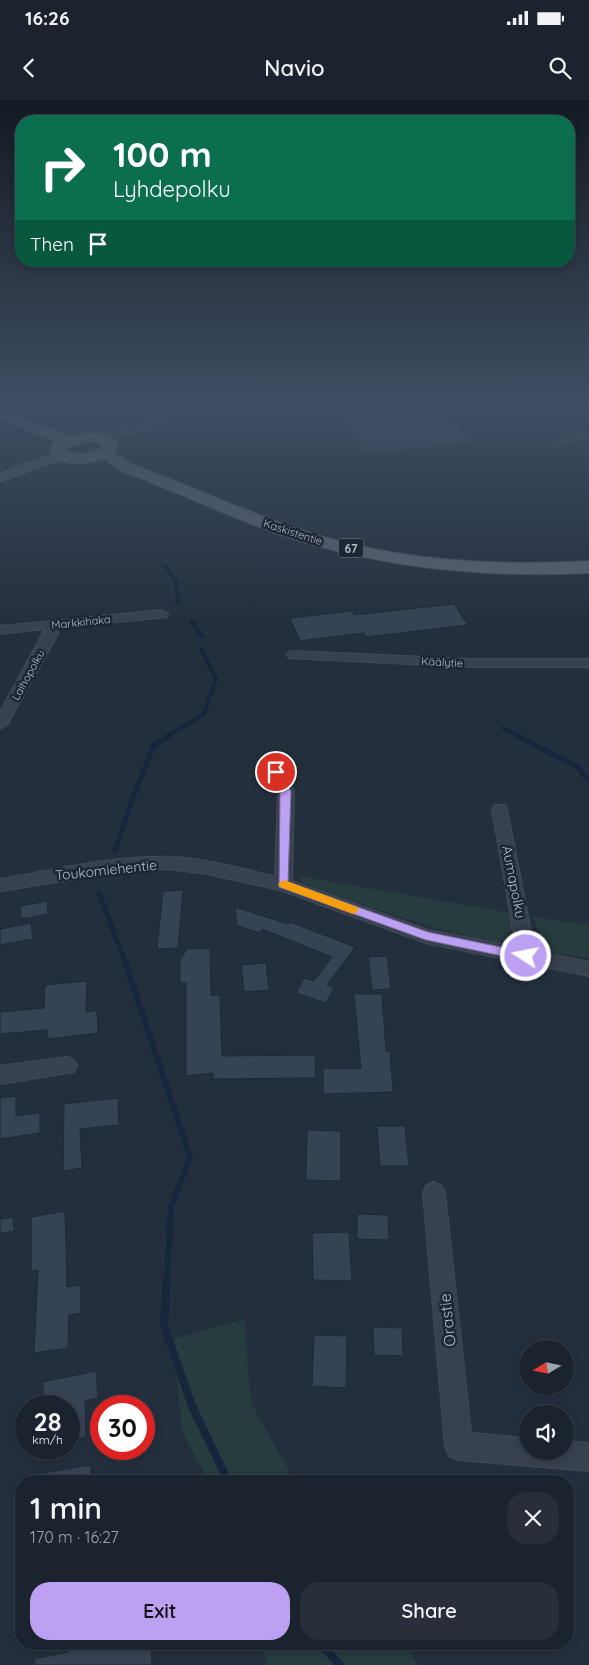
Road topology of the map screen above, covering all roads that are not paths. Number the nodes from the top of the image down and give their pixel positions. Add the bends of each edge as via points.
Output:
1 (150, 477) edge
2 (589, 567) edge
3 (162, 614) dead end
4 (52, 625) junction
5 (0, 630) edge
6 (294, 655) dead end
7 (589, 663) edge
8 (0, 725) edge
9 (276, 772) dead end
10 (500, 809) dead end
11 (283, 884) junction
12 (0, 886) edge
13 (526, 956) junction
14 (589, 969) edge
15 (67, 1066) dead end
16 (0, 1075) edge
17 (434, 1193) dead end
18 (589, 1458) edge

1 - 2 main road, Kaskistentie / 67 via 323,542 408,561 516,569
3 - 4 street, Markkihaka
4 - 5 street, Markkihaka
4 - 8 street, Laihopolku via 51,634
6 - 7 street, Käälytie via 470,663
9 - 11 street via 286,791
10 - 13 street, Aumapolku
11 - 12 street, Toukomiehentie via 170,863 125,865
11 - 13 street, Toukomiehentie via 426,936
13 - 14 street, Toukomiehentie
15 - 16 street
17 - 18 street, Orastie via 459,1446

